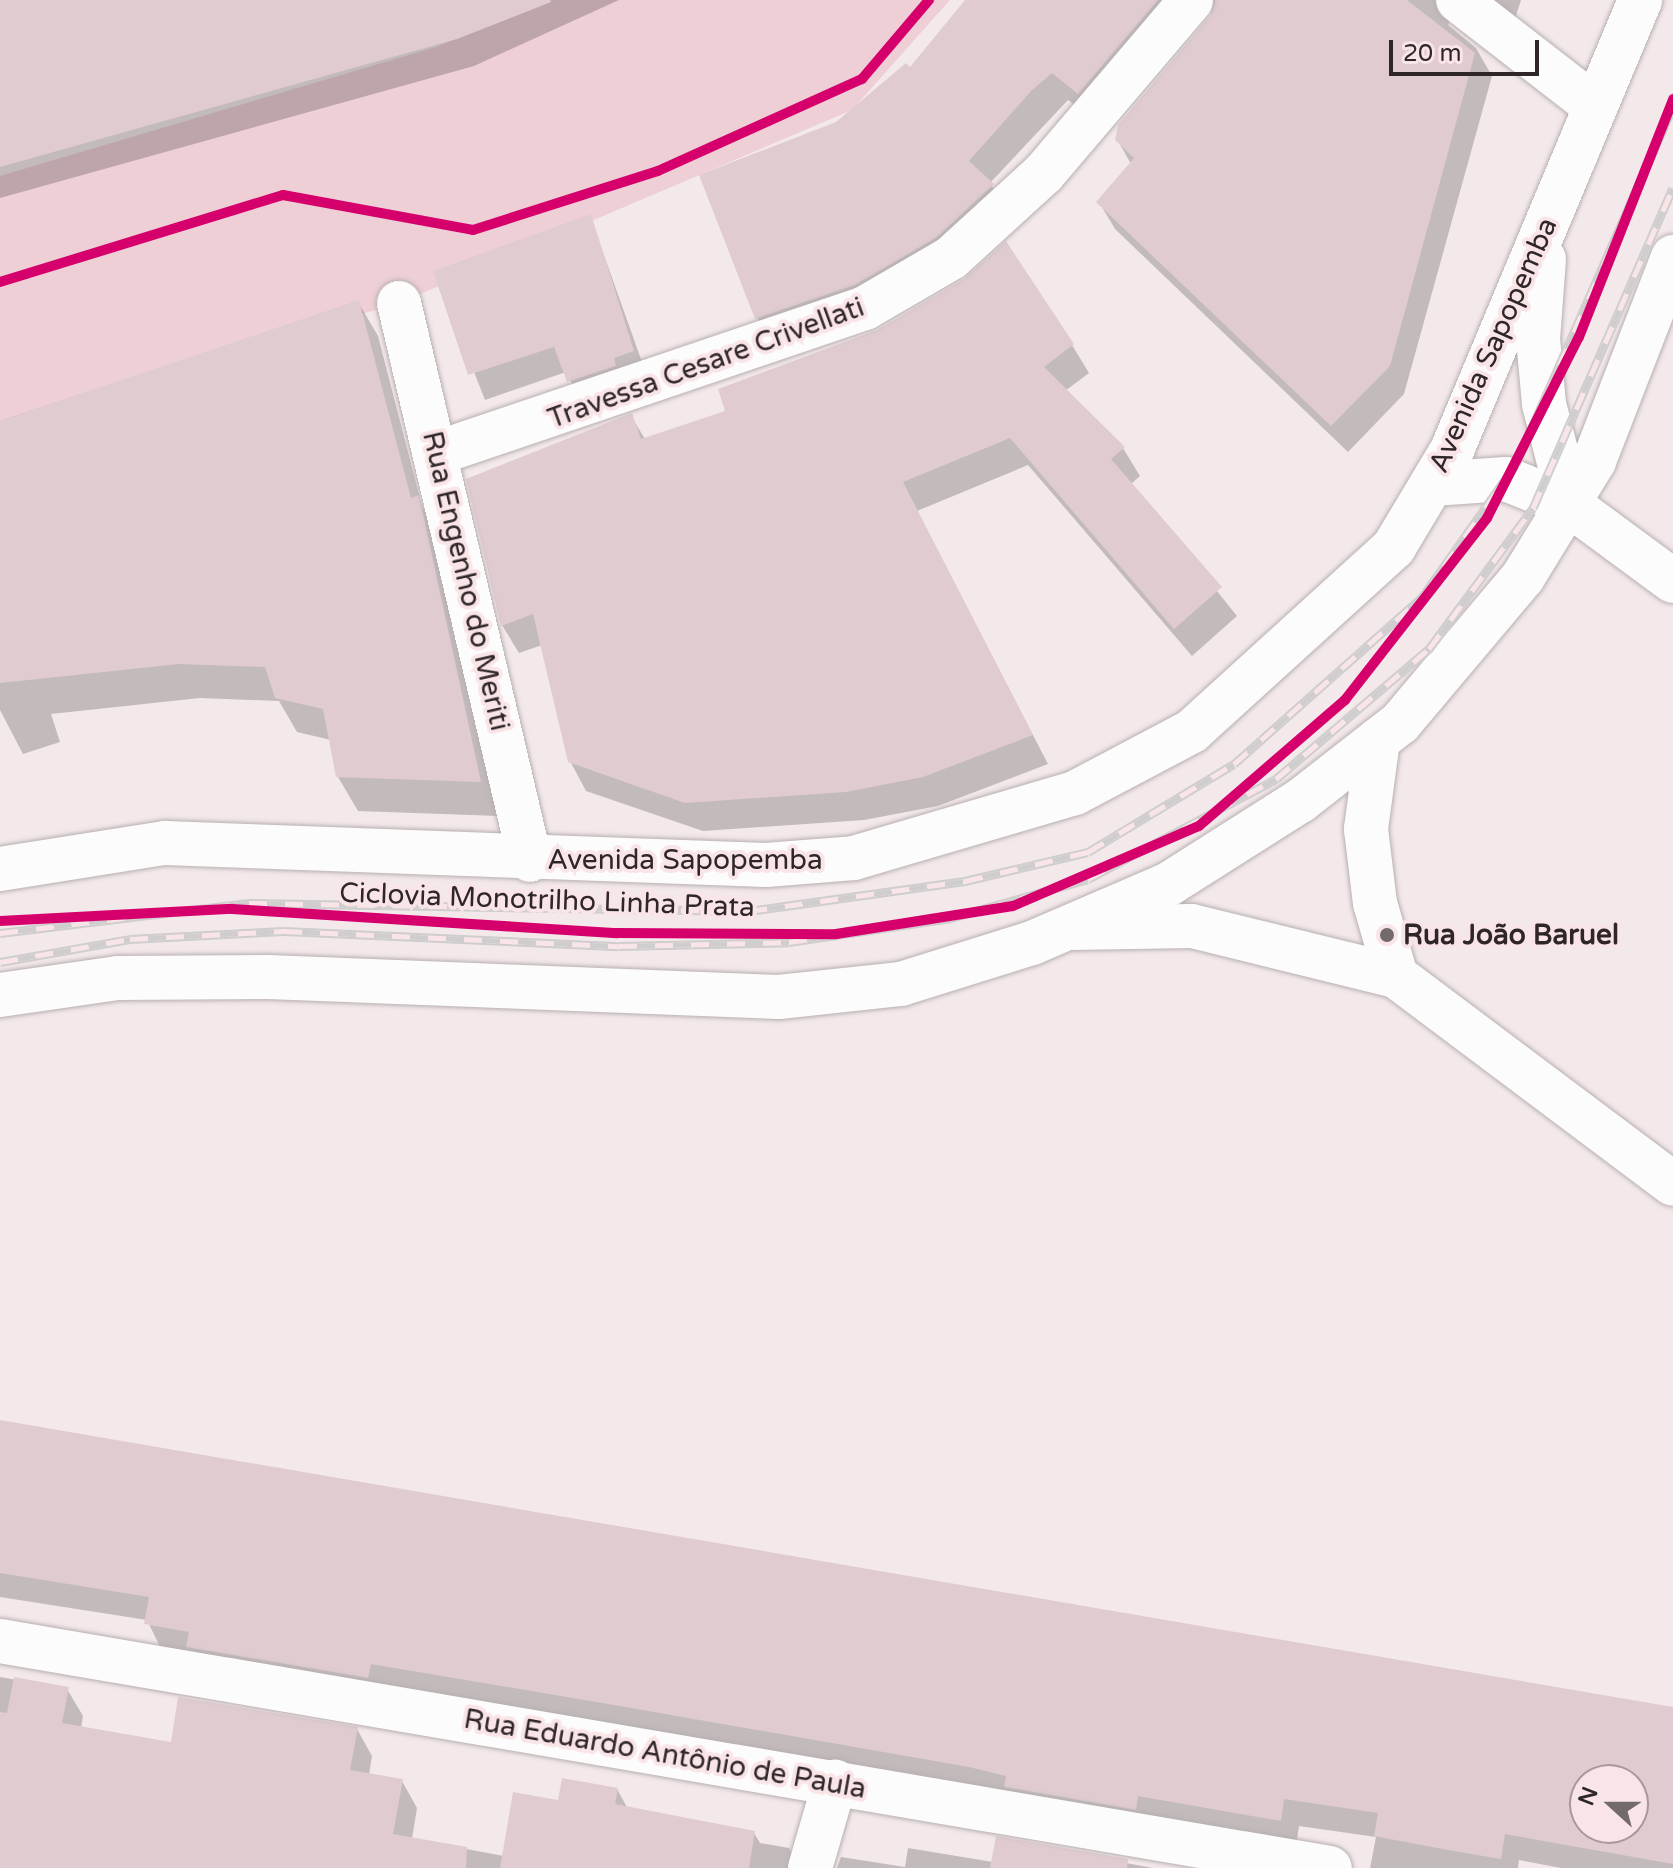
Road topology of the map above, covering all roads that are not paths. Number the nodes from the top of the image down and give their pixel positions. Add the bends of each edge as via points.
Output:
1 (1191, 0) edge
2 (1458, 0) edge
3 (1640, 0) edge
4 (1592, 104) junction
5 (1554, 206) junction
6 (1673, 257) edge
7 (399, 303) dead end
8 (437, 453) junction
9 (1432, 484) junction
10 (1570, 505) junction
11 (1673, 581) edge
12 (1378, 740) junction
13 (530, 860) junction
14 (0, 869) edge
15 (1069, 928) junction
16 (1396, 976) junction
17 (0, 995) edge
18 (1673, 1184) edge
19 (0, 1641) edge
20 (835, 1782) junction
21 (810, 1868) edge
22 (1330, 1868) edge

1 - 8 main road, Travessa Cesare Crivellati via 1044,173 951,258 865,308 533,426
2 - 4 main road
3 - 4 main road, Avenida Sapopemba
4 - 5 main road, Avenida Sapopemba
5 - 9 main road, Avenida Sapopemba
5 - 10 main road via 1538,338 1546,416
6 - 10 main road
7 - 8 main road, Rua Engenho do Meriti
8 - 13 main road, Rua Engenho do Meriti
9 - 10 main road via 1506,479
9 - 13 main road, Avenida Sapopemba via 1394,547 1307,633 1192,731 1075,793 854,858 766,865
10 - 11 main road
10 - 12 main road via 1523,577
12 - 15 main road via 1300,801 1169,884
12 - 16 main road via 1366,829 1375,903
13 - 14 main road, Avenida Sapopemba via 165,843
15 - 16 main road via 1192,926
15 - 17 main road via 901,984 779,997 268,977 118,978
16 - 18 main road
19 - 20 main road, Rua Eduardo Antônio de Paula
20 - 21 main road
20 - 22 main road, Rua Eduardo Antônio de Paula

